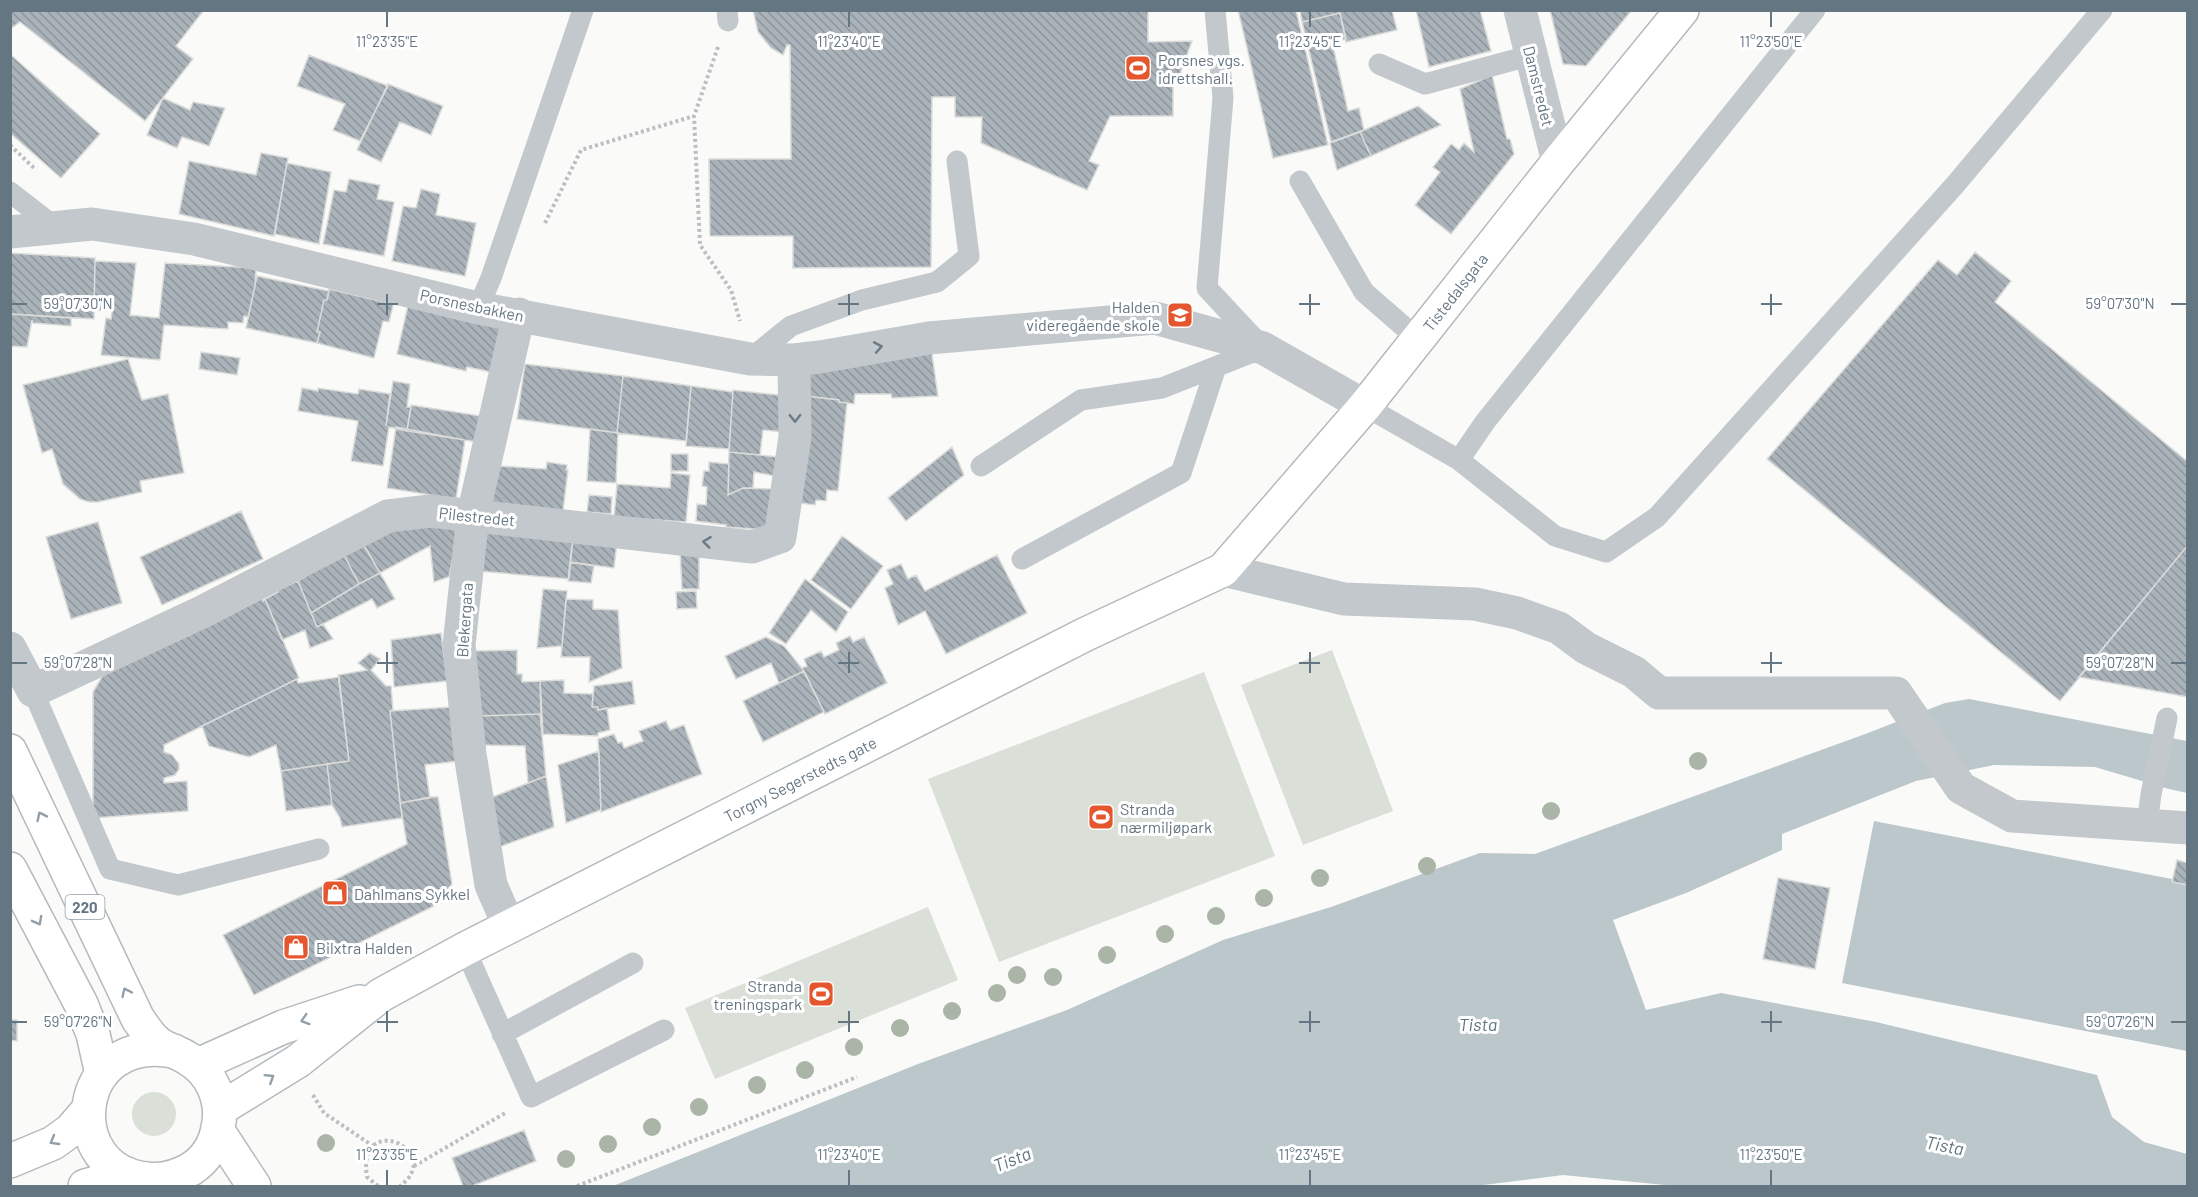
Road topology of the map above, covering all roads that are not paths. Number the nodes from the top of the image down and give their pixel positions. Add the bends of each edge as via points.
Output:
1 (583, 10) edge
2 (1215, 10) edge
3 (1520, 10) edge
4 (1682, 10) edge
5 (2102, 10) edge
6 (1808, 13) edge
7 (1532, 55) junction
8 (1379, 64) dead end
9 (957, 161) dead end
10 (1558, 162) junction
11 (1300, 181) dead end
12 (10, 192) edge
13 (55, 227) junction
14 (10, 232) edge
15 (478, 308) junction
16 (519, 314) junction
17 (1418, 339) junction
18 (1263, 348) junction
19 (807, 358) junction
20 (750, 359) junction
21 (1216, 367) junction
22 (1365, 406) junction
23 (1459, 460) junction
24 (981, 466) dead end
25 (472, 515) junction
26 (1022, 559) dead end
27 (1223, 570) junction
28 (10, 648) edge
29 (33, 691) junction
30 (2167, 717) dead end
31 (10, 751) edge
32 (2149, 809) junction
33 (2187, 828) edge
34 (319, 849) dead end
35 (10, 869) edge
36 (509, 926) junction
37 (465, 949) junction
38 (633, 963) dead end
39 (381, 995) junction
40 (664, 1030) dead end
41 (502, 1034) junction
42 (186, 1058) junction
43 (102, 1074) junction
44 (88, 1110) junction
45 (219, 1120) junction
46 (10, 1161) edge
47 (127, 1174) junction
48 (173, 1183) edge
49 (85, 1186) edge
50 (254, 1186) edge

1 - 15 lane
2 - 18 lane via 1223,98 1207,288
3 - 7 street, Damstredet
4 - 10 street, Tistedalsgata
5 - 23 lane via 1954,186 1658,517 1606,552 1554,536
6 - 23 lane
7 - 8 lane via 1425,84
7 - 10 street, Damstredet
9 - 20 lane via 969,256 938,282 862,300 791,326
10 - 17 street, Tistedalsgata
11 - 17 lane via 1364,292
12 - 13 lane
13 - 14 street, Porsnesbakken
13 - 15 street, Porsnesbakken via 92,224 194,239
15 - 16 street, Porsnesbakken
16 - 20 street, Porsnesbakken
16 - 25 street, Blekergata
17 - 22 street, Tistedalsgata
19 -> 18 street, Porsnesbakken via 929,338 1155,318
18 - 21 lane
18 - 22 street
19 - 20 street, Porsnesbakken
19 -> 25 street, Pilestredet via 780,537 752,547
21 - 24 lane via 1162,388 1081,400
21 - 26 lane via 1180,473
22 - 23 lane
22 - 27 street, Tistedalsgata
25 - 29 street, Pilestredet via 430,511 388,516 202,612
25 - 36 street, Blekergata via 459,645 470,754 491,885
27 - 32 street via 1344,599 1475,604 1517,613 1559,628 1586,648 1634,672 1659,693 1896,693 1961,788 2013,816
27 - 36 street, Torgny Segerstedts gate via 1086,634
28 - 29 street
29 - 34 lane via 110,869 178,885
30 - 32 lane
42 -> 31 street, 220 via 158,1044 138,1019
32 - 33 street
35 -> 43 street via 81,1004
36 - 37 street, Torgny Segerstedts gate
37 - 39 street, Torgny Segerstedts gate
37 - 41 lane
38 - 41 lane
39 -> 42 street, Torgny Segerstedts gate
45 -> 39 street, Torgny Segerstedts gate
40 - 41 lane via 531,1097
42 - 43 street via 161,1049 134,1052 121,1057
42 - 45 street, 220 via 213,1085
43 - 44 street
44 -> 46 street via 53,1143
44 - 47 street via 91,1135 97,1146
45 - 48 street via 207,1153
45 - 50 street
47 - 48 street
47 - 49 street

